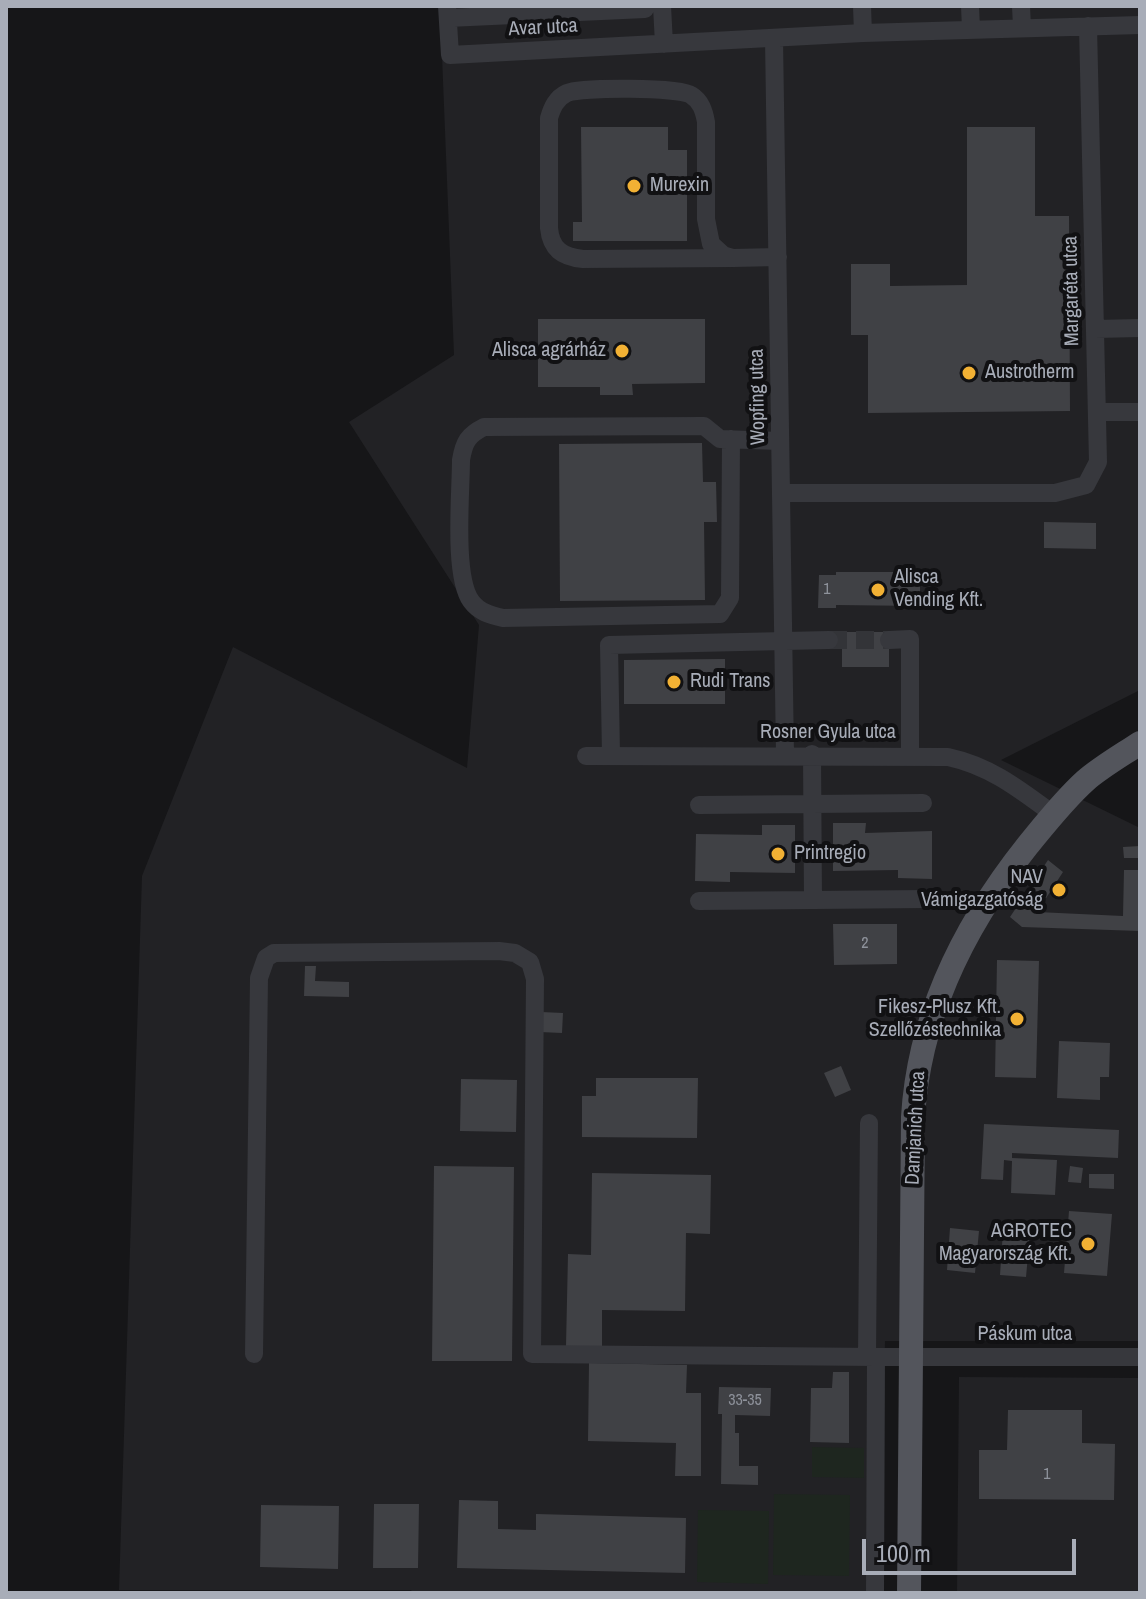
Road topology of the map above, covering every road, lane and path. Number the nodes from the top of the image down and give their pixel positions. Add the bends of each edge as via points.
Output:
1 (862, 6) edge
2 (970, 6) edge
3 (1021, 6) edge
4 (651, 7) edge
5 (447, 12) edge
6 (1140, 25) edge
7 (1088, 26) junction
8 (1022, 27) junction
9 (971, 29) junction
10 (863, 33) junction
11 (774, 39) junction
12 (655, 44) junction
13 (778, 257) junction
14 (733, 258) junction
15 (1140, 328) edge
16 (1095, 329) junction
17 (1098, 412) junction
18 (1140, 412) edge
19 (731, 439) junction
20 (780, 441) junction
21 (781, 493) junction
22 (829, 640) tunnel mouth
23 (889, 640) tunnel mouth
24 (784, 641) junction
25 (1140, 743) edge
26 (785, 754) junction
27 (812, 754) junction
28 (611, 755) junction
29 (586, 756) dead end
30 (910, 756) junction
31 (812, 803) junction
32 (923, 803) dead end
33 (699, 805) dead end
34 (1053, 814) junction
35 (927, 899) dead end
36 (813, 900) junction
37 (699, 901) dead end
38 (869, 1123) dead end
39 (254, 1354) dead end
40 (872, 1357) junction
41 (1140, 1357) edge
42 (910, 1358) junction
43 (875, 1593) edge
44 (909, 1593) edge

1 - 10 street
2 - 9 street
3 - 8 street
4 - 5 street
4 - 12 street
5 - 12 street, Avar utca via 450,55
6 - 7 street, Avar utca
7 - 8 street, Avar utca
7 - 16 street, Margaréta utca
8 - 9 street, Avar utca
9 - 10 street, Avar utca
10 - 11 street, Avar utca
11 - 12 street, Avar utca
11 - 13 street, Wopfing utca
13 - 14 street
13 - 20 street, Wopfing utca
14 - 14 street via 715,250 707,234 706,122 698,100 681,90 657,89 574,91 555,103 549,118 549,228 559,252 583,259
15 - 16 street
16 - 17 street, Margaréta utca
17 - 18 street
17 - 21 street, Margaréta utca via 1098,462 1086,485 1055,493
19 - 19 street via 720,439 704,426 484,427 473,432 461,460 461,573 466,592 477,608 503,618 720,614 730,598
19 - 20 street
20 - 21 street, Wopfing utca
21 - 24 street, Wopfing utca
22 - 24 street
23 - 30 street via 910,639
24 - 26 street, Wopfing utca
24 - 28 street via 609,645
25 - 34 main road, Damjanich utca via 1086,780
26 - 27 street, Rosner Gyula utca
26 - 28 street, Rosner Gyula utca
27 - 30 street, Rosner Gyula utca
27 - 31 street
28 - 29 street, Rosner Gyula utca
30 - 34 street, Rosner Gyula utca via 948,757 977,765 1008,780
31 - 32 street
31 - 33 street
31 - 36 street
34 - 42 main road, Damjanich utca via 972,925 944,980 923,1046 913,1117
35 - 36 street
36 - 37 street
38 - 40 street
39 - 40 street, Páskum utca via 259,978 266,958 274,953 506,951 530,962 535,979 532,1354
40 - 42 street, Páskum utca
40 - 43 street
41 - 42 street, Páskum utca
42 - 44 main road, Damjanich utca

